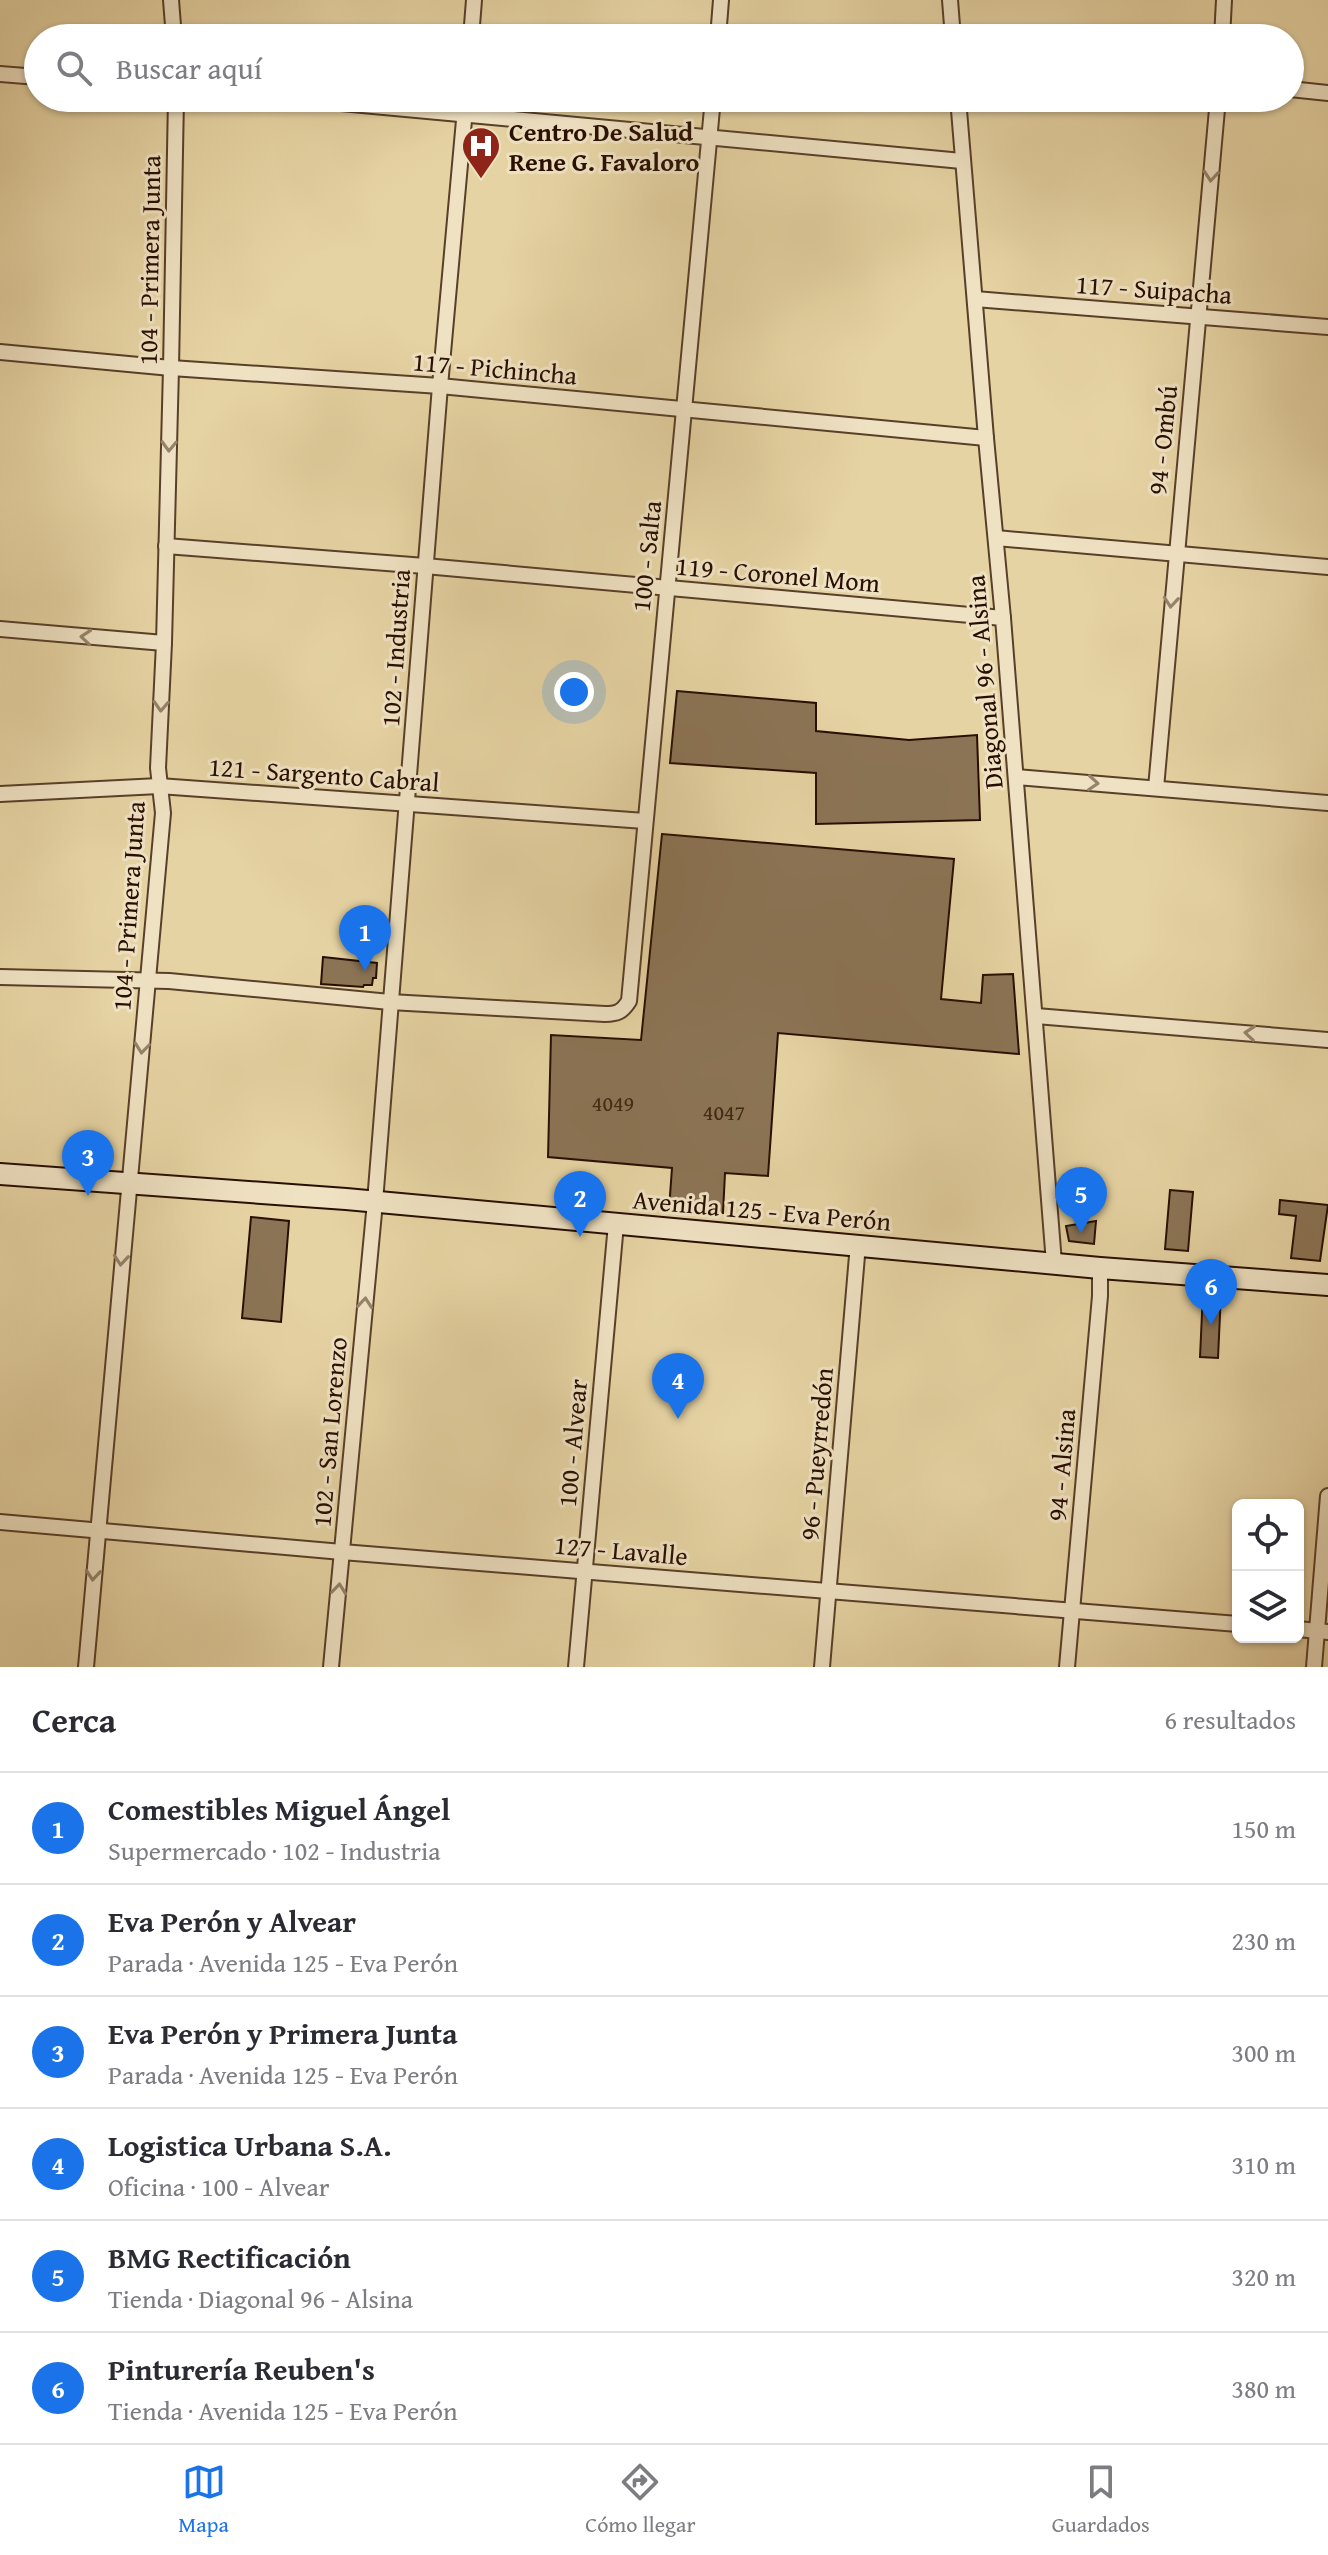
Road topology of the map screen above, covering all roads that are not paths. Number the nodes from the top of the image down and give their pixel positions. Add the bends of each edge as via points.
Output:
1 (171, 0) edge
2 (474, 0) edge
3 (721, 0) edge
4 (950, 0) edge
5 (1224, 0) edge
6 (173, 24) edge
7 (472, 24) edge
8 (719, 24) edge
9 (952, 24) edge
10 (1223, 24) edge
11 (0, 74) edge
12 (24, 76) edge
13 (1304, 90) edge
14 (1328, 93) edge
15 (176, 112) edge
16 (433, 112) edge
17 (464, 112) edge
18 (712, 112) edge
19 (959, 112) edge
20 (1217, 112) edge
21 (464, 115) junction
22 (710, 137) junction
23 (962, 161) junction
24 (975, 299) junction
25 (1199, 317) junction
26 (1328, 327) edge
27 (0, 352) edge
28 (171, 368) junction
29 (440, 386) junction
30 (685, 409) junction
31 (986, 438) junction
32 (996, 538) junction
33 (166, 546) junction
34 (1175, 553) junction
35 (425, 566) junction
36 (1328, 567) edge
37 (667, 587) junction
38 (1003, 618) junction
39 (0, 629) edge
40 (164, 643) junction
41 (1016, 777) junction
42 (159, 786) junction
43 (1156, 788) junction
44 (0, 794) edge
45 (407, 803) junction
46 (1328, 803) edge
47 (645, 821) junction
48 (0, 977) edge
49 (148, 980) junction
50 (390, 1002) junction
51 (1036, 1016) junction
52 (1328, 1040) edge
53 (0, 1174) edge
54 (128, 1182) junction
55 (375, 1202) junction
56 (616, 1224) junction
57 (858, 1244) junction
58 (1054, 1263) junction
59 (1100, 1268) junction
60 (1328, 1285) edge
61 (1328, 1496) edge
62 (0, 1522) edge
63 (97, 1530) junction
64 (342, 1552) junction
65 (584, 1571) junction
66 (829, 1591) junction
67 (1072, 1610) junction
68 (1232, 1623) edge
69 (1323, 1631) edge
70 (86, 1667) edge
71 (331, 1667) edge
72 (576, 1667) edge
73 (822, 1667) edge
74 (1067, 1667) edge
75 (1314, 1667) edge

1 - 6 street
2 - 7 street
3 - 8 street
4 - 9 street
5 - 10 street
11 - 12 street
13 - 14 street
15 - 28 street, 104 - Primera Junta
16 - 21 street
17 - 21 street, 102 - Industria
18 - 22 street, 100 - Salta
19 - 23 street, Diagonal 96 - Alsina
20 -> 25 street, 94 - Ombú
21 - 22 street
21 - 29 street, 102 - Industria
22 - 23 street
22 - 30 street, 100 - Salta
23 - 24 street, Diagonal 96 - Alsina
24 - 25 street, 117 - Suipacha
24 - 31 street, Diagonal 96 - Alsina
25 - 26 street, 117 - Suipacha
25 - 34 street, 94 - Ombú
27 - 28 street, 117 - Pichincha
28 - 29 street, 117 - Pichincha
28 -> 33 street, 104 - Primera Junta
29 - 30 street, 117 - Pichincha
29 - 35 street, 102 - Industria
30 - 31 street, 117 - Pichincha
30 - 37 street, 100 - Salta
31 - 32 street, Diagonal 96 - Alsina
32 - 34 street
32 - 38 street, Diagonal 96 - Alsina
33 - 35 street, 119 - Coronel Mom
33 - 40 street, 104 - Primera Junta
34 - 36 street
34 -> 43 street, 94 - Ombú
35 - 37 street, 119 - Coronel Mom
35 - 45 street, 102 - Industria
37 - 38 street, 119 - Coronel Mom
37 - 47 street, 100 - Salta
38 - 41 street, Diagonal 96 - Alsina
40 -> 39 street
40 -> 42 street, 104 - Primera Junta
41 -> 43 street
41 - 51 street, Diagonal 96 - Alsina
42 - 44 street, 121 - Sargento Cabral
42 - 45 street, 121 - Sargento Cabral
42 - 49 street, 104 - Primera Junta via 163,813
43 - 46 street
45 - 47 street, 121 - Sargento Cabral
45 - 50 street, 102 - Industria
47 - 50 street, 100 - Salta via 629,1001 617,1014
48 - 49 street
49 - 50 street
49 -> 54 street, 104 - Primera Junta
50 - 55 street, 102 - Industria
52 -> 51 street
51 - 58 street, Diagonal 96 - Alsina
53 - 54 main road, Avenida 125 - Eva Perón
54 - 55 main road, Avenida 125 - Eva Perón
54 -> 63 street, 104 - Primera Junta
55 - 56 main road, Avenida 125 - Eva Perón
64 -> 55 street, 102 - San Lorenzo
56 - 57 main road, Avenida 125 - Eva Perón
56 - 65 street, 100 - Alvear
57 - 58 main road, Avenida 125 - Eva Perón
57 - 66 street, 96 - Pueyrredón
58 - 59 main road, Avenida 125 - Eva Perón
59 - 60 main road, Avenida 125 - Eva Perón
59 - 67 street, 94 - Alsina
61 - 69 street
62 - 63 street, 127 - Lavalle
63 - 64 street, 127 - Lavalle
63 -> 70 street, 104 - Primera Junta
64 - 65 street, 127 - Lavalle
71 -> 64 street, 102 - San Lorenzo
65 - 66 street, 127 - Lavalle
65 - 72 street, 100 - Alvear
66 - 67 street, 127 - Lavalle
66 - 73 street, 96 - Pueyrredón
67 - 68 street, 127 - Lavalle
67 - 74 street, 94 - Alsina
69 - 75 street

